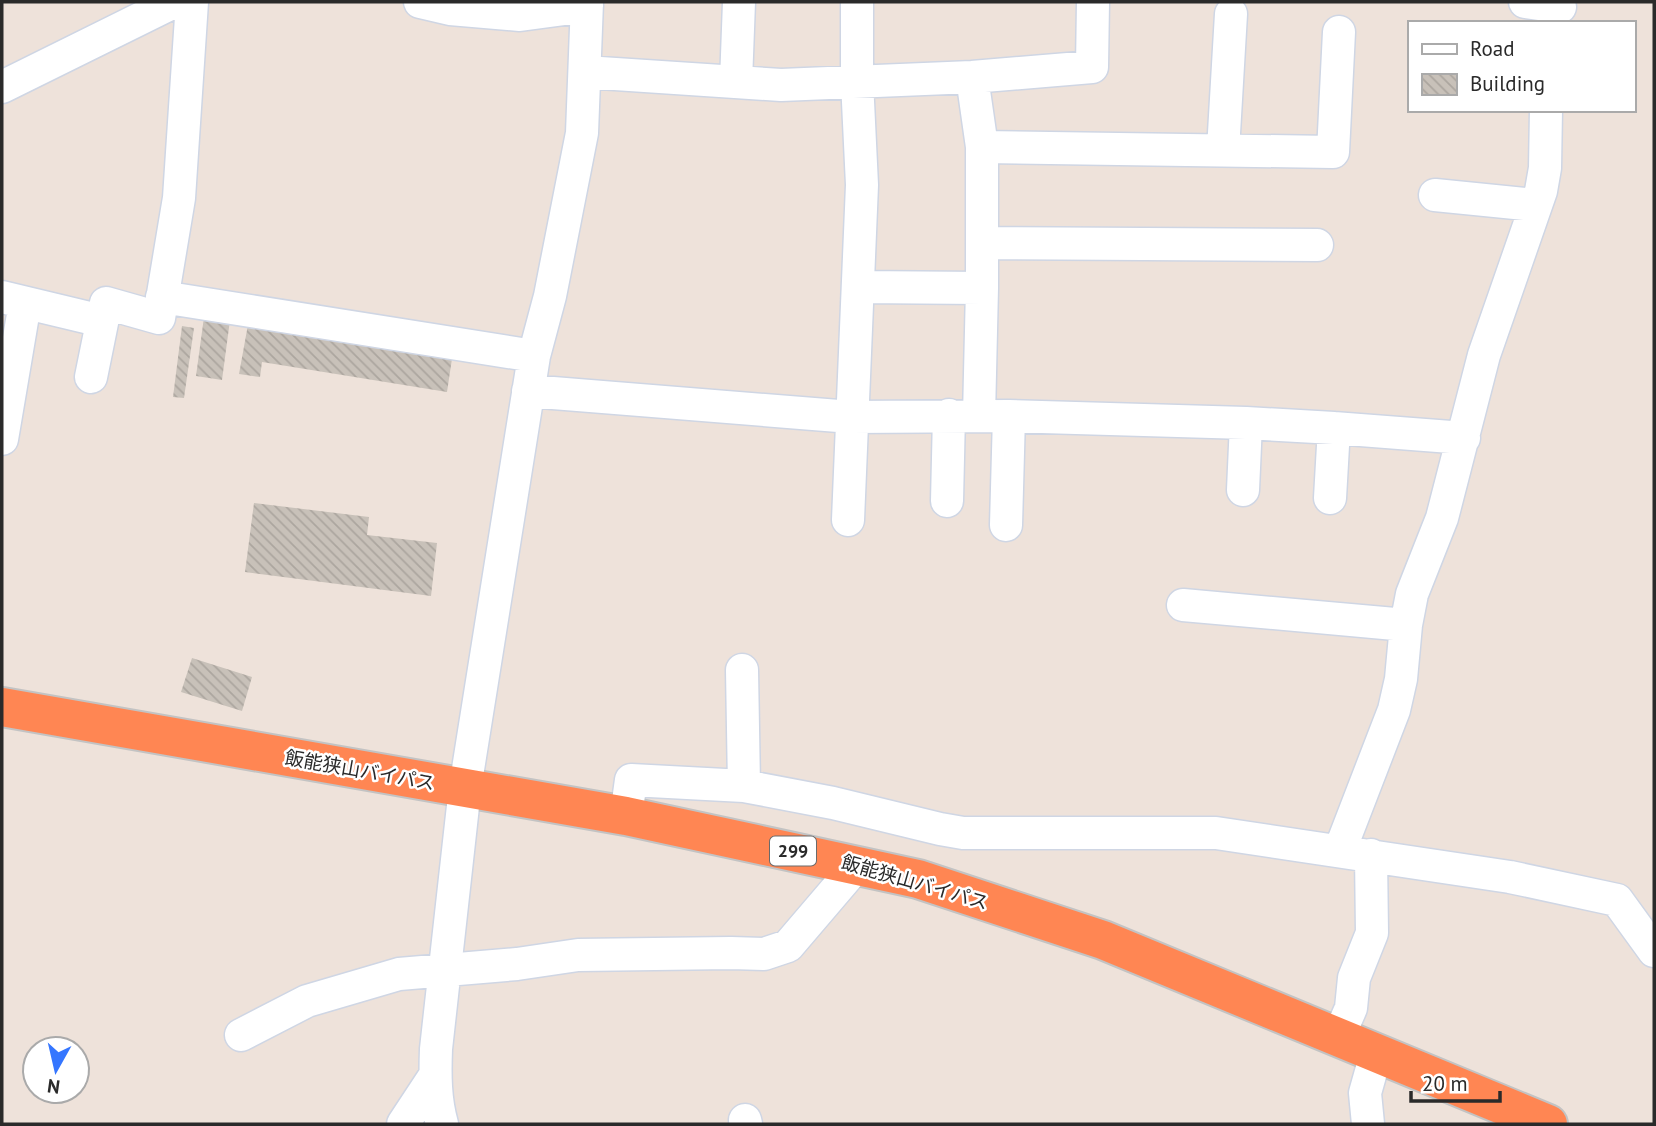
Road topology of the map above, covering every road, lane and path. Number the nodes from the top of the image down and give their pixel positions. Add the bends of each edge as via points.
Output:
1 (174, 2) edge
2 (192, 2) edge
3 (420, 2) edge
4 (739, 2) edge
5 (857, 2) edge
6 (1093, 2) edge
7 (1525, 2) edge
8 (587, 4) edge
9 (1559, 11) edge
10 (1231, 14) dead end
11 (1339, 32) dead end
12 (585, 72) junction
13 (972, 76) junction
14 (857, 81) junction
15 (736, 82) junction
16 (2, 88) edge
17 (1546, 112) edge
18 (982, 147) junction
19 (1223, 150) junction
20 (1435, 195) dead end
21 (1535, 205) junction
22 (982, 243) junction
23 (1317, 244) dead end
24 (858, 287) junction
25 (982, 288) junction
26 (162, 297) junction
27 (13, 300) edge
28 (102, 321) junction
29 (534, 356) junction
30 (91, 377) dead end
31 (528, 391) junction
32 (979, 416) junction
33 (851, 417) junction
34 (1246, 424) junction
35 (1334, 428) junction
36 (1464, 438) junction
37 (2, 439) edge
38 (1243, 490) dead end
39 (1330, 498) dead end
40 (947, 500) dead end
41 (848, 520) dead end
42 (1006, 525) dead end
43 (1183, 605) dead end
44 (1406, 625) junction
45 (742, 670) dead end
46 (2, 707) edge
47 (744, 786) junction
48 (465, 788) junction
49 (626, 816) junction
50 (1356, 853) junction
51 (858, 864) junction
52 (1617, 900) junction
53 (1654, 909) edge
54 (1654, 951) edge
55 (444, 969) junction
56 (241, 1035) dead end
57 (1338, 1038) junction
58 (1376, 1054) junction
59 (435, 1077) junction
60 (403, 1124) edge
61 (442, 1124) edge
62 (1368, 1124) edge
63 (1548, 1124) edge

1 - 16 street
2 - 26 street via 178,198
3 - 8 street via 520,15
4 - 15 street
5 - 14 street
6 - 13 street via 1092,67
7 - 9 street
8 - 12 street
10 - 19 street
11 - 19 street via 1333,152
12 - 15 street
12 - 29 street via 575,174
13 - 14 street
13 - 18 street
14 - 15 street
14 - 24 street via 862,185
17 - 21 street via 1545,167
18 - 19 street
18 - 22 street
20 - 21 street
21 - 36 street via 1484,355
22 - 23 street
22 - 25 street
24 - 25 street
24 - 33 street
25 - 32 street
26 - 28 street via 159,318 106,303
26 - 29 street
27 - 28 street
27 - 37 street
28 - 30 street
29 - 31 street
31 - 33 street
31 - 48 street
32 - 33 street
32 - 34 street
32 - 40 street
32 - 42 street
33 - 41 street
34 - 35 street
34 - 38 street
35 - 36 street
35 - 39 street
36 - 44 street
43 - 44 street
44 - 50 street via 1401,679
45 - 47 street
46 - 48 highway, 飯能狭山バイパス / 299
47 - 49 street via 631,779
47 - 50 street via 963,832 1216,834
48 - 49 highway, 飯能狭山バイパス / 299
48 - 55 street
49 - 51 highway, 飯能狭山バイパス / 299
50 - 52 street via 1510,877
50 - 57 street via 1372,933
51 - 55 street via 788,946 764,954 578,955
51 - 57 highway, 飯能狭山バイパス / 299 via 1103,940
52 - 53 street
52 - 54 street
55 - 56 street via 399,974 307,1001
55 - 59 street
57 - 58 highway, 飯能狭山バイパス / 299
58 - 62 street via 1365,1093
58 - 63 highway, 飯能狭山バイパス / 299
59 - 60 street
59 - 61 street

